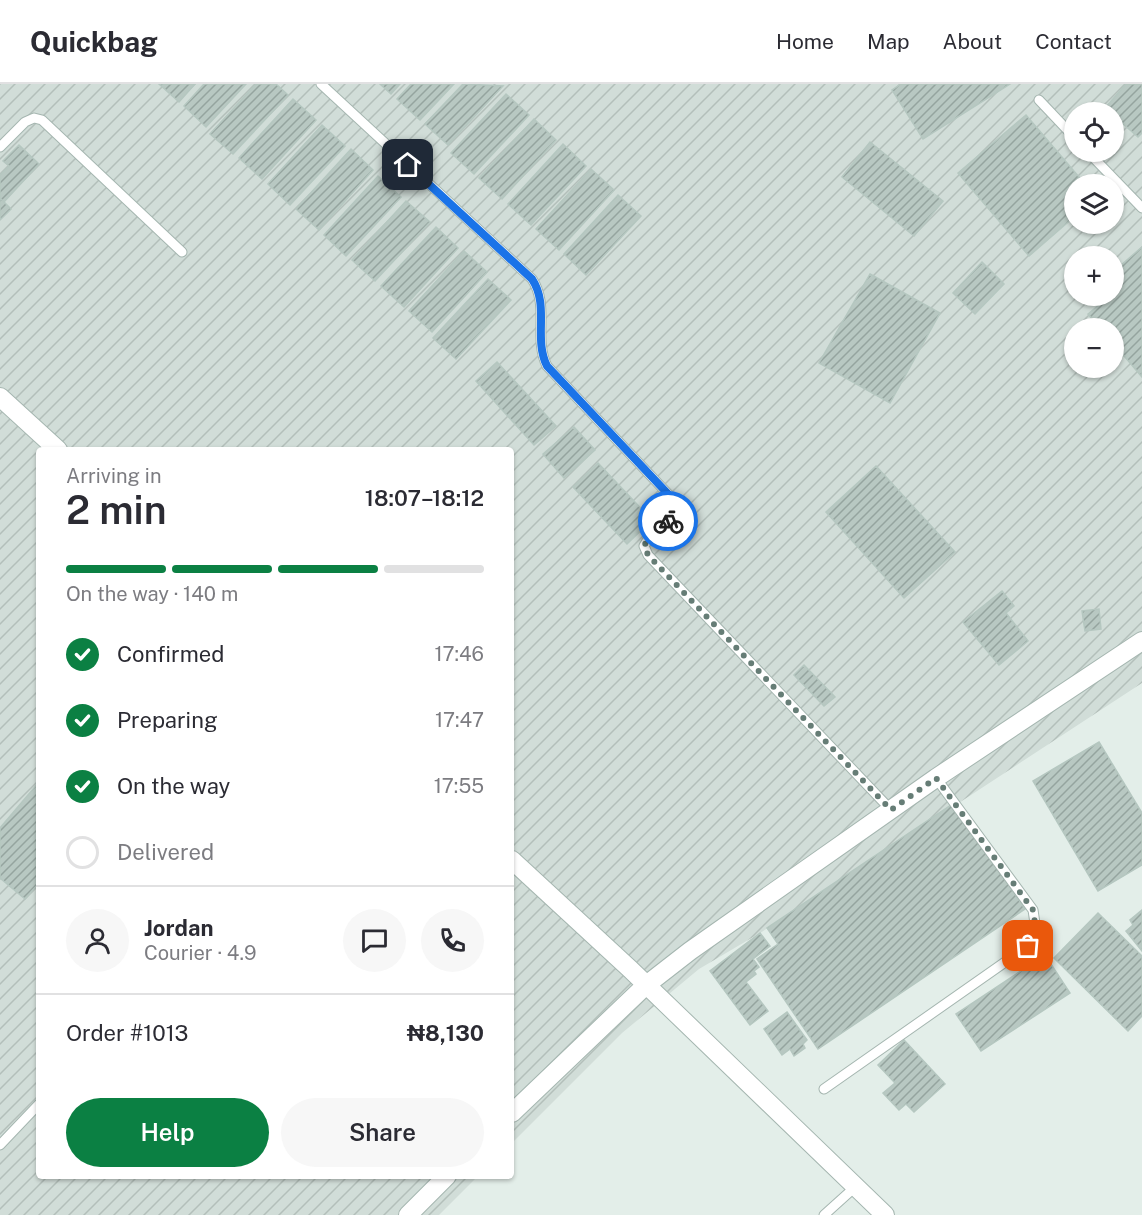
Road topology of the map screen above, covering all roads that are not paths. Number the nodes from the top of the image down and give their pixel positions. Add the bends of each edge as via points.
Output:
1 (321, 84) edge
2 (1039, 100) dead end
3 (1064, 126) edge
4 (0, 147) edge
5 (1098, 162) edge
6 (1142, 208) edge
7 (182, 252) dead end
8 (0, 397) edge
9 (55, 447) edge
10 (1142, 641) edge
11 (936, 778) junction
12 (891, 810) junction
13 (514, 862) edge
14 (645, 986) junction
15 (824, 1089) dead end
16 (36, 1107) edge
17 (514, 1111) edge
18 (0, 1145) edge
19 (444, 1179) edge
20 (854, 1188) junction
21 (408, 1215) edge
22 (824, 1215) edge
23 (885, 1215) edge

1 - 12 lane via 532,279 542,300 543,357 547,366 675,506 673,516 644,546 648,555
2 - 3 lane
4 - 7 lane via 26,122 42,120
5 - 6 lane
8 - 9 street
10 - 11 street
11 - 12 street
11 - 15 lane via 1033,910 1036,930 1028,946
12 - 14 street
13 - 14 street
14 - 17 street
14 - 20 street
16 - 18 lane
19 - 21 street
20 - 22 lane
20 - 23 street

